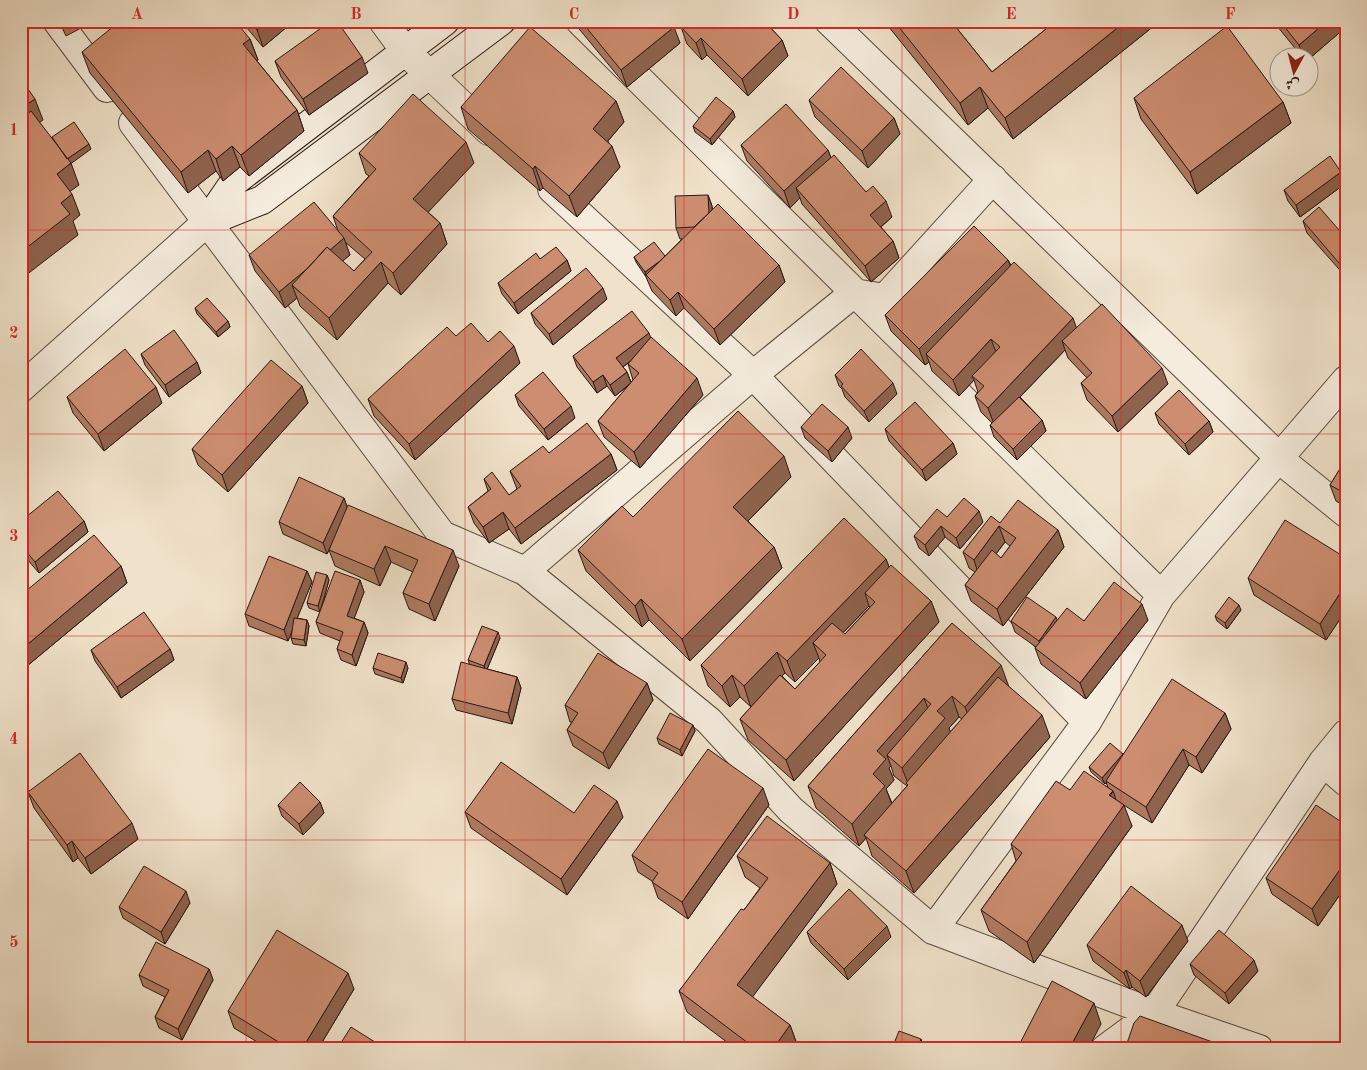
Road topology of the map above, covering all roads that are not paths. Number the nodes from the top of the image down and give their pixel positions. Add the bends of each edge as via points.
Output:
1 (382, 21) edge
2 (445, 21) edge
3 (501, 21) edge
4 (580, 21) edge
5 (829, 21) edge
6 (71, 26) edge
7 (405, 51) junction
8 (429, 75) junction
9 (508, 148) edge
10 (537, 175) edge
11 (993, 179) junction
12 (207, 222) junction
13 (854, 293) junction
14 (753, 375) junction
15 (1346, 380) edge
16 (21, 388) edge
17 (1280, 457) junction
18 (1346, 513) edge
19 (524, 571) junction
20 (1161, 595) junction
21 (1087, 722) junction
22 (1346, 734) edge
23 (1322, 762) junction
24 (1346, 782) edge
25 (933, 930) junction
26 (1154, 1013) junction
27 (1105, 1049) edge
28 (1259, 1049) edge

1 - 7 street
2 - 7 street
3 - 8 street
4 - 13 street
5 - 11 street
6 - 12 street
7 - 8 street
7 - 12 street via 235,181
8 - 9 street
8 - 12 street via 262,200
10 - 14 street
11 - 13 street via 884,298
11 - 17 street
12 - 16 street
12 - 19 street via 442,535
13 - 14 street
13 - 20 street
14 - 19 street
14 - 21 street
15 - 17 street
17 - 18 street
17 - 20 street
19 - 25 street via 709,722 791,810
20 - 21 street
21 - 25 street
22 - 23 street
23 - 24 street
23 - 26 street
25 - 26 street
26 - 27 street
26 - 28 street

